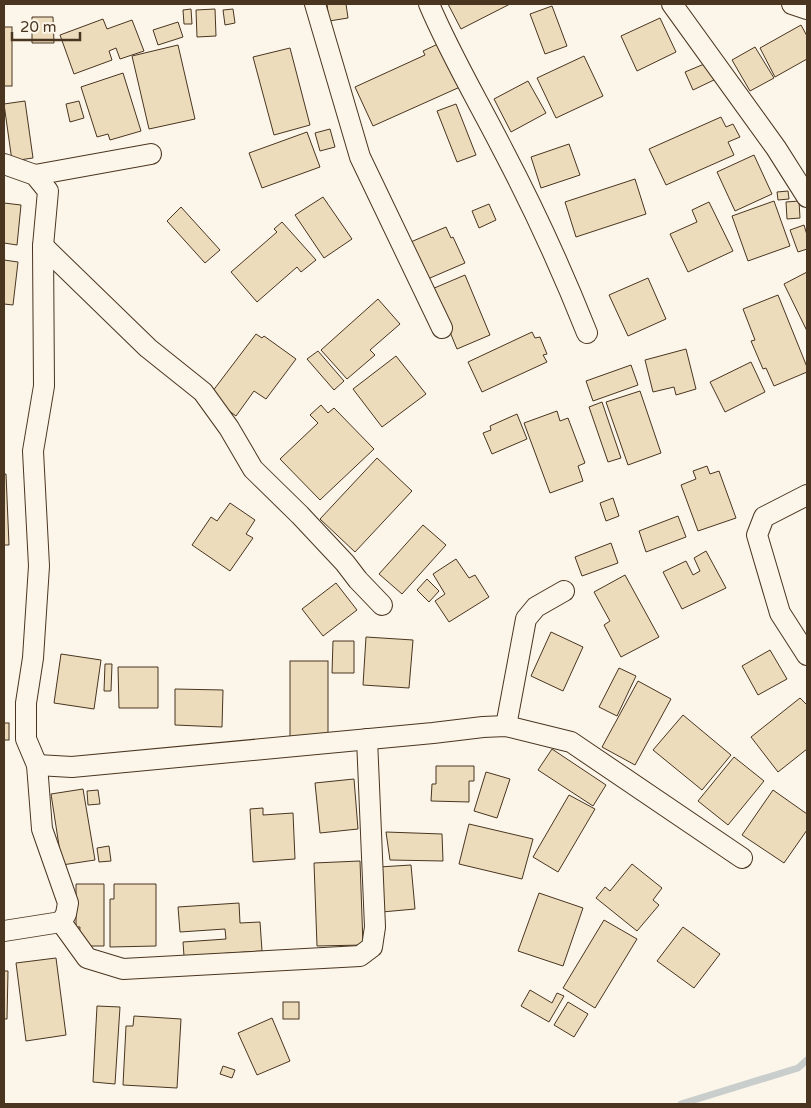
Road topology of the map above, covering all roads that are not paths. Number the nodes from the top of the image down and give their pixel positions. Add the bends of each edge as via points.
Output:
1 (316, 4) edge
2 (429, 4) edge
3 (672, 4) edge
4 (792, 4) edge
5 (807, 9) edge
6 (151, 154) dead end
7 (4, 164) edge
8 (35, 175) junction
9 (807, 197) edge
10 (43, 246) junction
11 (442, 328) dead end
12 (586, 333) dead end
13 (807, 495) edge
14 (564, 591) dead end
15 (382, 605) dead end
16 (807, 656) edge
17 (506, 726) junction
18 (367, 739) junction
19 (37, 765) junction
20 (742, 858) dead end
21 (61, 922) junction
22 (4, 931) edge

1 - 11 street via 360,157
2 - 12 street via 563,274
3 - 9 street via 776,148
4 - 5 street
6 - 8 street
7 - 8 street
8 - 10 street via 48,191
10 - 15 street via 148,348 204,392 253,470 300,515
10 - 19 street via 44,386 33,451 39,566 33,658 26,703 26,739
13 - 16 street via 764,517 757,535 780,613
14 - 17 street via 536,607 526,619
17 - 18 street
17 - 20 street via 571,742
18 - 19 street via 72,767
18 - 21 street via 375,927 372,947 360,956 122,969 87,958
19 - 21 street via 42,829 68,903
21 - 22 street

